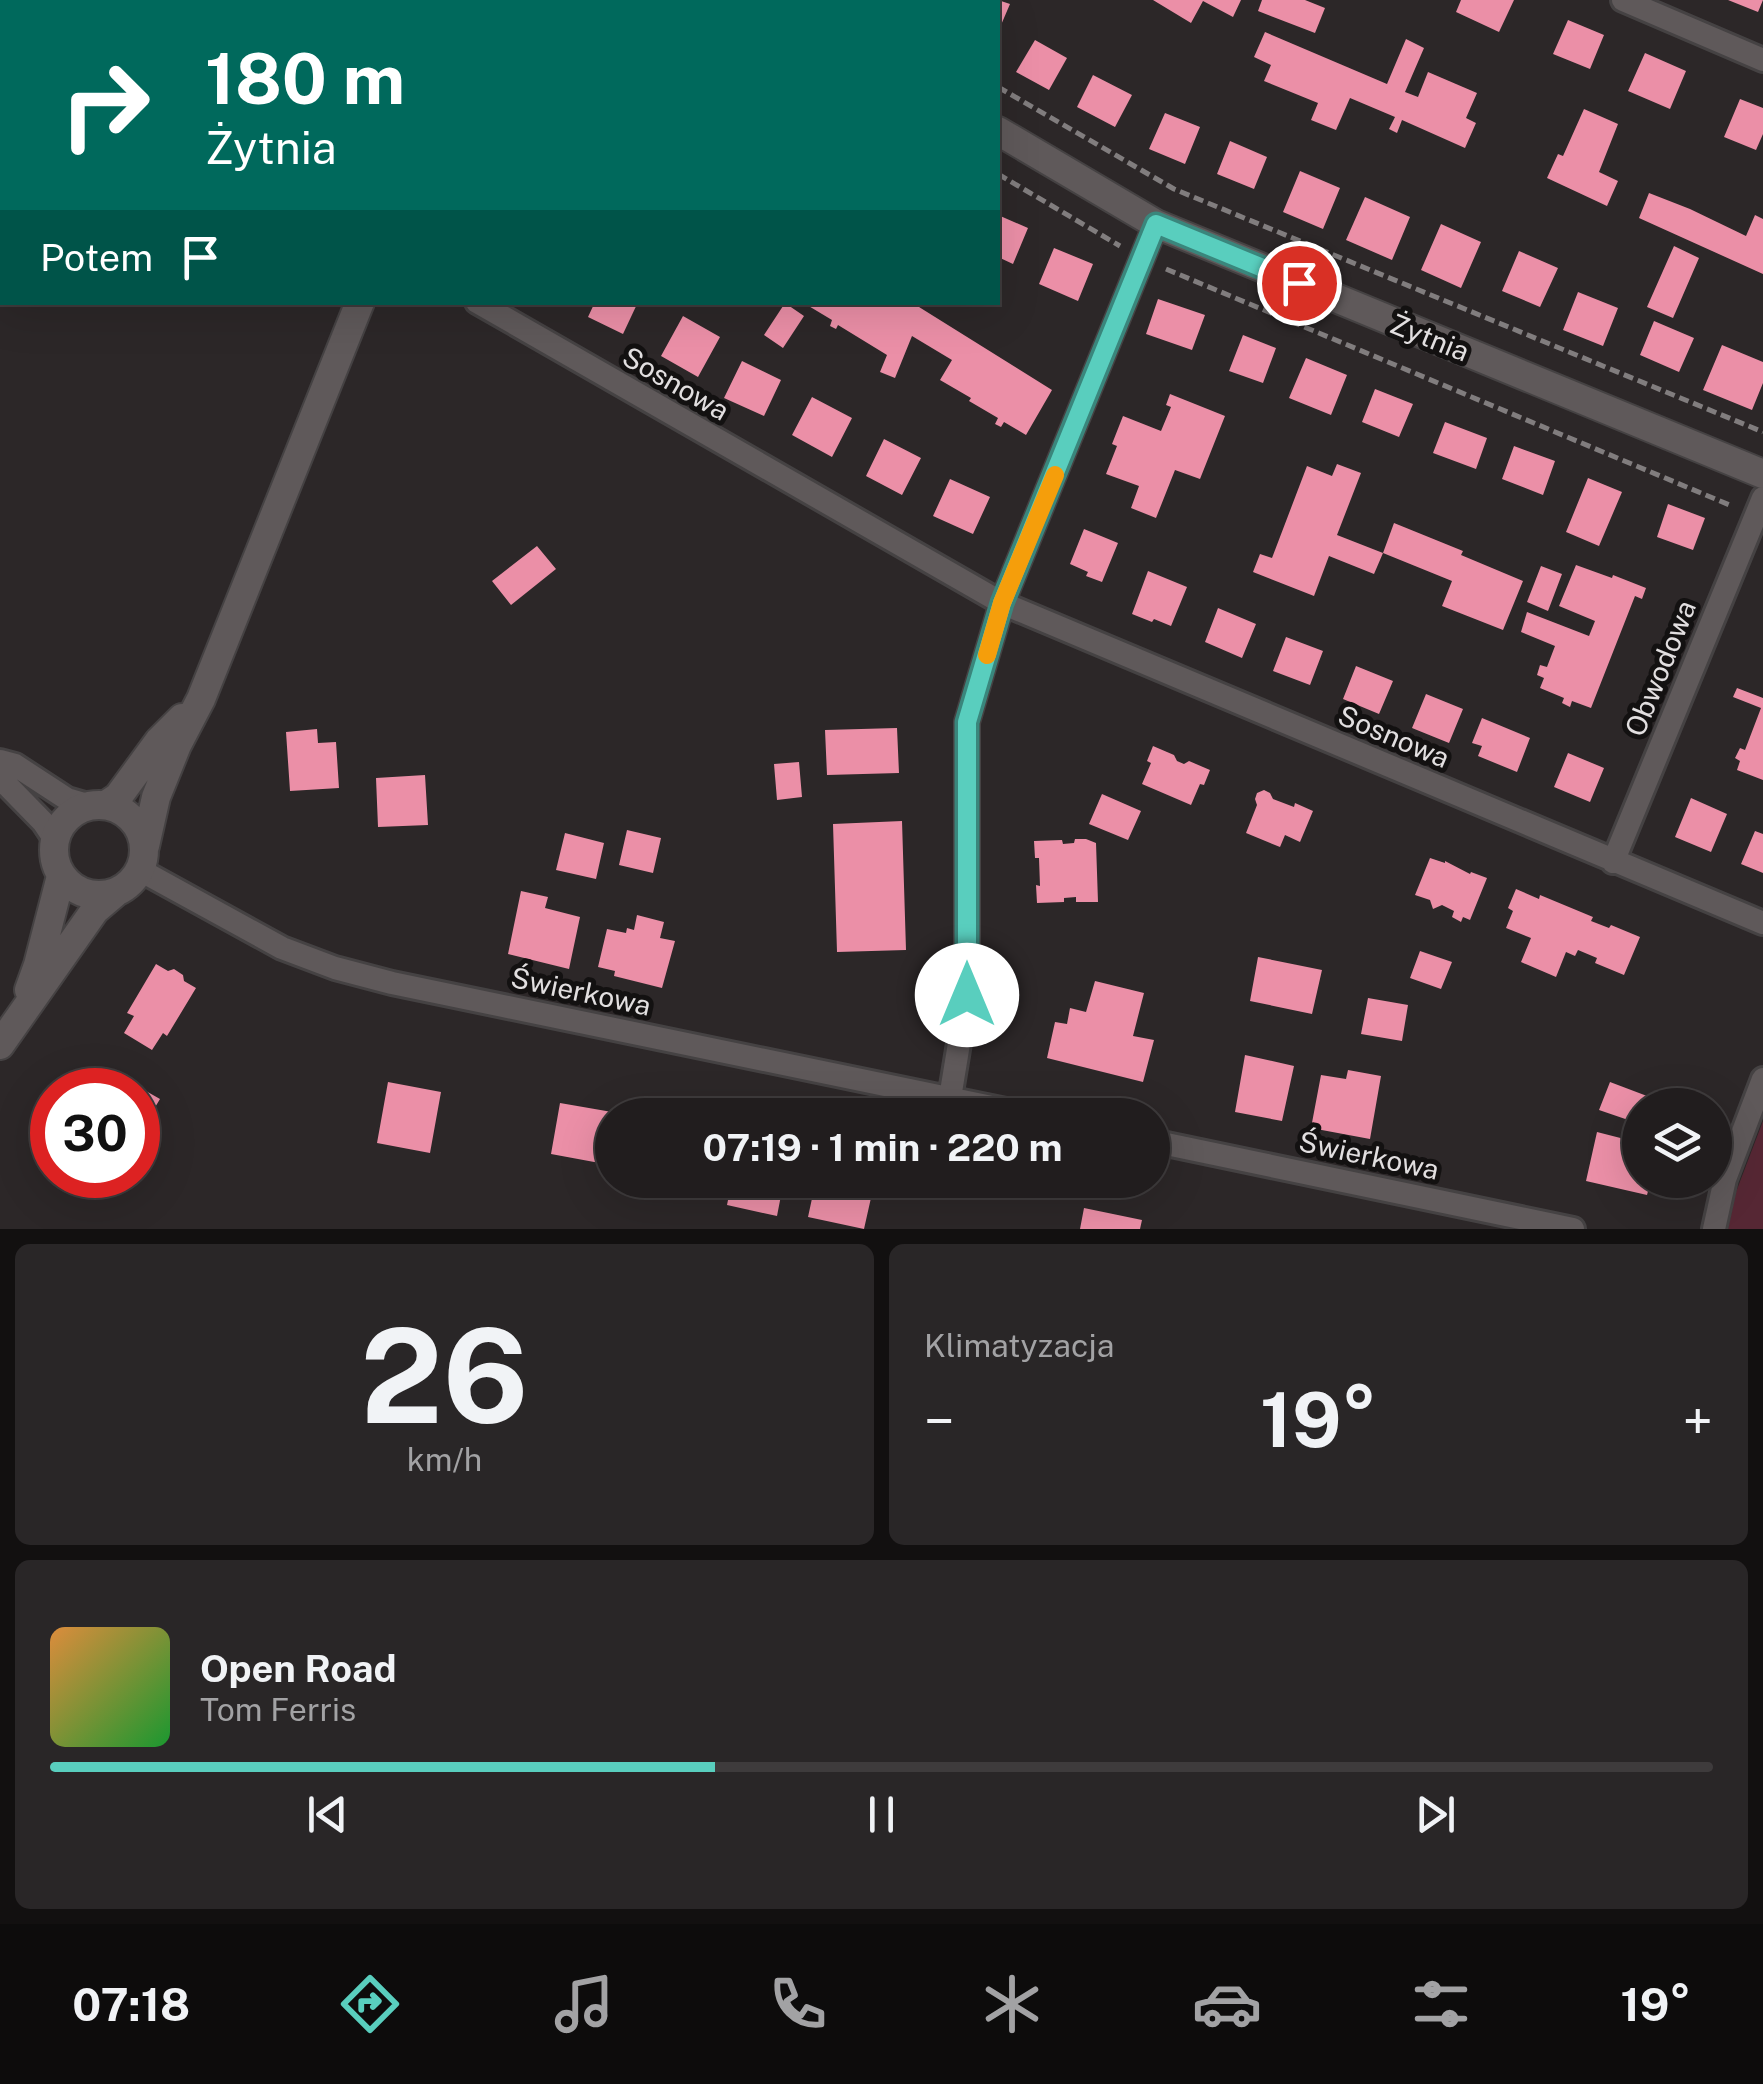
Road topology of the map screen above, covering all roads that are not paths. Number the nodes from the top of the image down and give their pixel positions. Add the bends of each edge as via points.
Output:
1 (1623, 0) edge
2 (1763, 60) edge
3 (1000, 132) edge
4 (1156, 224) junction
5 (359, 305) edge
6 (482, 305) edge
7 (1763, 474) edge
8 (1759, 507) edge
9 (1002, 603) junction
10 (201, 699) junction
11 (0, 761) edge
12 (0, 778) edge
13 (99, 806) junction
14 (55, 840) junction
15 (142, 858) junction
16 (1613, 862) junction
17 (62, 876) junction
18 (114, 893) junction
19 (1763, 923) edge
20 (20, 1014) junction
21 (0, 1045) edge
22 (1763, 1078) edge
23 (950, 1098) joint
24 (1170, 1145) edge
25 (1573, 1229) edge
26 (1714, 1229) edge

1 - 2 street
3 - 4 street, Żytnia
4 - 7 street, Żytnia
4 - 9 street
5 - 10 street
6 - 9 street, Sosnowa
8 - 16 street, Obwodowa
9 - 16 street, Sosnowa
9 - 23 street via 967,722 967,995
10 - 13 street via 118,797
10 - 15 street via 156,797
11 - 13 street via 67,799
12 - 14 street
13 - 14 street via 65,820
13 - 15 street via 132,819 141,832
14 - 17 street
15 - 18 street via 128,886
15 - 23 street, Świerkowa via 282,948 335,968
16 - 19 street, Sosnowa
17 - 18 street via 85,894
17 - 20 street
18 - 20 street
20 - 21 street
22 - 26 street
24 - 25 street, Świerkowa

